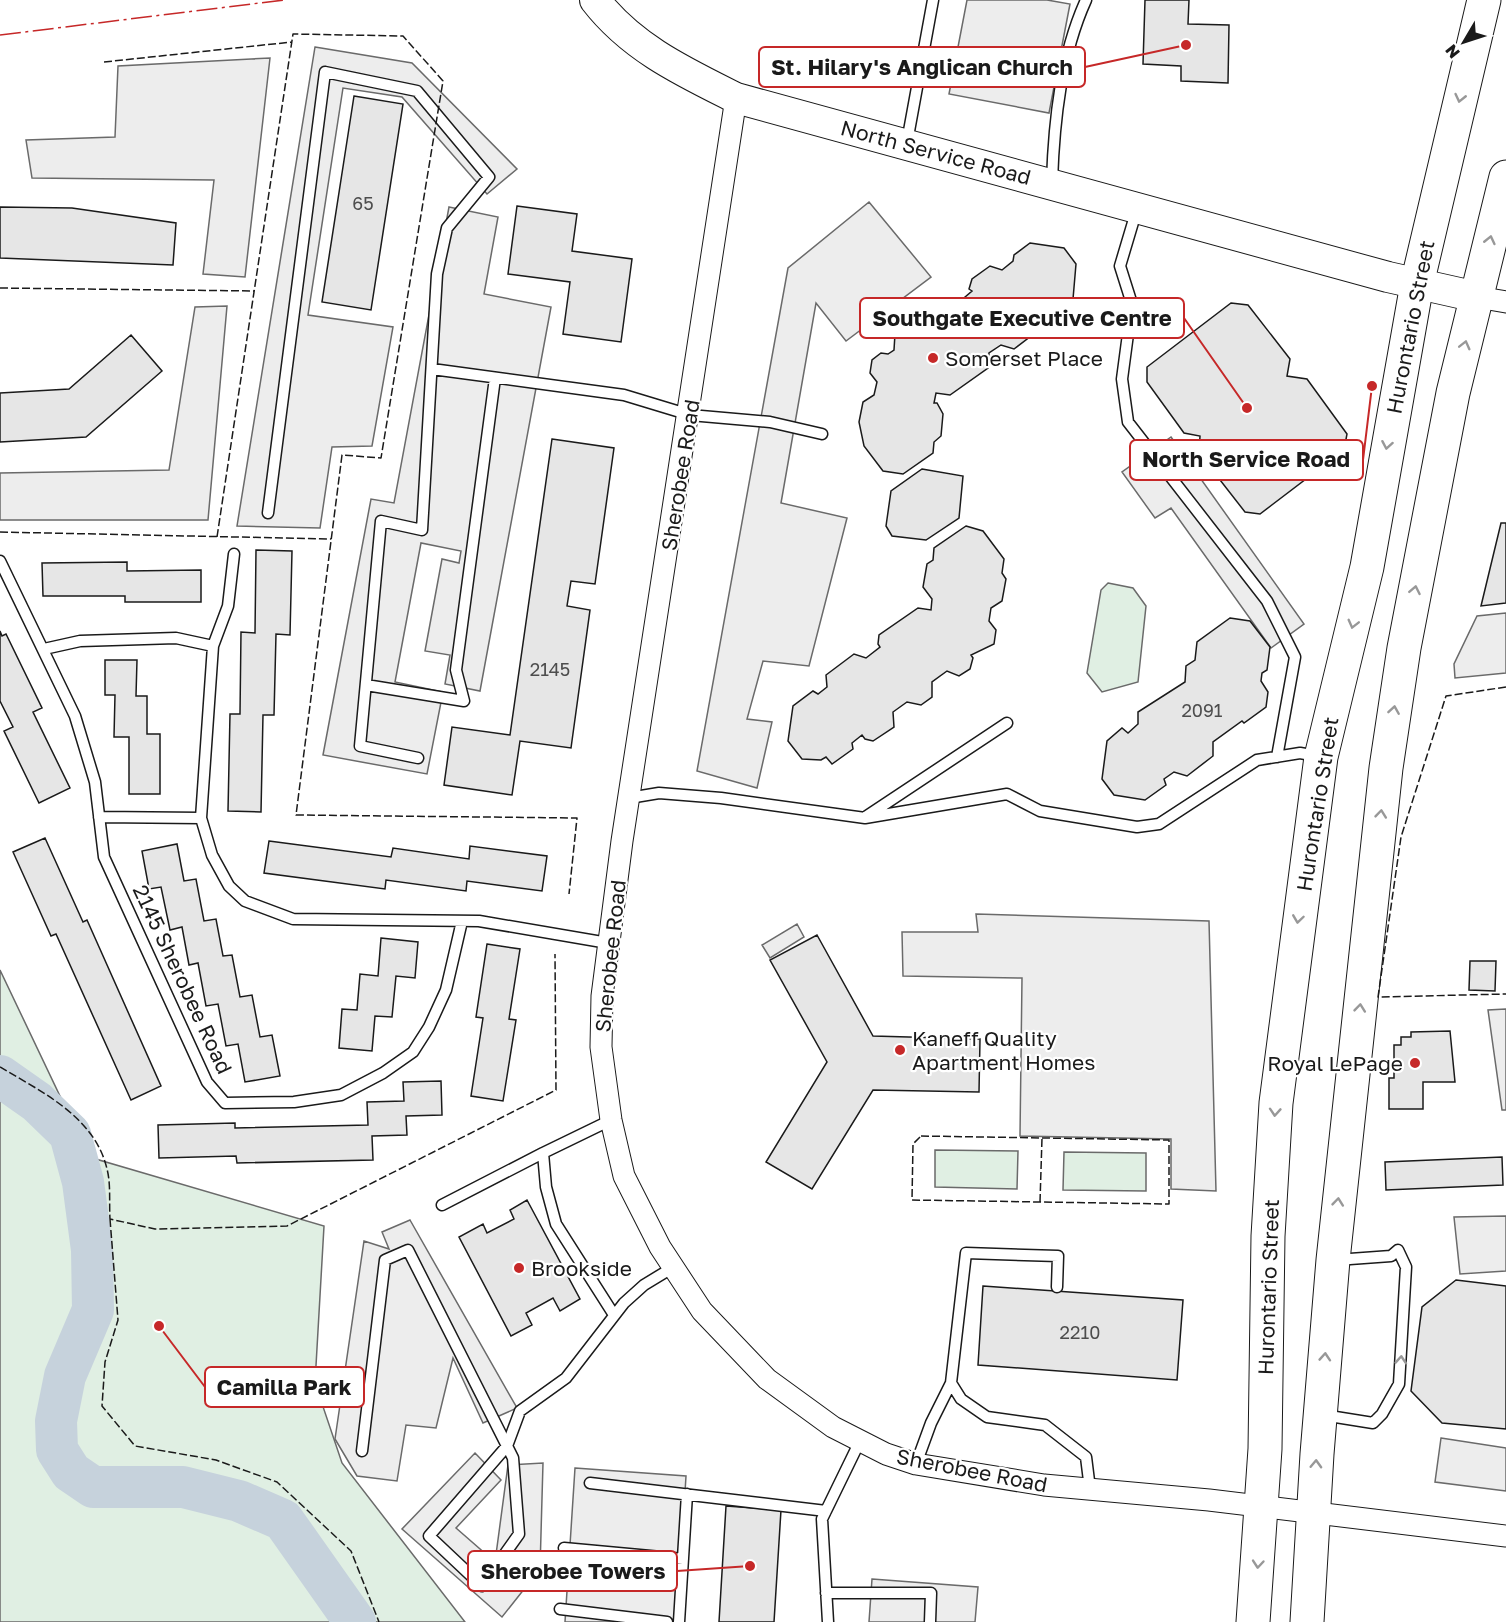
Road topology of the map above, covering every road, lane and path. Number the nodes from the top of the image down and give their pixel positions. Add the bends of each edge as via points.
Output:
1 (596, 0) edge
2 (933, 0) edge
3 (1086, 0) edge
4 (1484, 0) edge
5 (736, 98) junction
6 (907, 145) junction
7 (1506, 177) edge
8 (1052, 183) junction
9 (1137, 207) junction
10 (1417, 284) junction
11 (1492, 299) edge
12 (432, 369) junction
13 (495, 378) junction
14 (690, 415) junction
15 (822, 434) dead end
16 (268, 513) dead end
17 (234, 554) dead end
18 (0, 561) edge
19 (213, 646) junction
20 (44, 649) junction
21 (366, 685) junction
22 (1007, 723) dead end
23 (1277, 757) junction
24 (1321, 757) junction
25 (418, 758) dead end
26 (629, 798) junction
27 (99, 817) junction
28 (201, 818) junction
29 (865, 818) junction
30 (462, 921) junction
31 (608, 943) junction
32 (611, 1119) junction
33 (543, 1153) junction
34 (442, 1205) dead end
35 (1333, 1260) junction
36 (672, 1268) junction
37 (1057, 1287) dead end
38 (614, 1315) junction
39 (951, 1383) junction
40 (1321, 1415) junction
41 (860, 1441) junction
42 (507, 1446) junction
43 (362, 1451) dead end
44 (916, 1464) junction
45 (590, 1483) dead end
46 (1090, 1490) junction
47 (687, 1494) junction
48 (1262, 1506) junction
49 (826, 1511) junction
50 (1315, 1513) junction
51 (1506, 1536) edge
52 (564, 1548) dead end
53 (683, 1559) junction
54 (826, 1593) junction
55 (560, 1609) dead end
56 (667, 1622) edge
57 (679, 1622) edge
58 (828, 1622) edge
59 (930, 1622) edge
60 (1253, 1622) edge
61 (1307, 1622) edge

1 - 5 street, North Service Road via 610,18 655,56
2 - 6 lane
3 - 8 lane via 1073,28 1054,133
4 -> 10 main road, Hurontario Street
5 - 6 street, North Service Road
5 - 14 street, Sherobee Road
6 - 8 street, North Service Road
11 -> 7 main road
8 - 9 street, North Service Road
9 - 10 street, North Service Road
9 - 23 lane via 1120,266 1132,304 1122,379 1128,422 1267,601 1295,657
10 - 11 street, North Service Road
10 -> 24 main road, Hurontario Street via 1367,567
35 -> 11 main road via 1386,768 1408,625 1454,393
12 - 13 lane
12 - 16 lane via 437,274 447,228 489,177 417,91 325,72
12 - 21 lane via 423,530 381,521
13 - 14 lane via 624,396
13 - 21 lane via 456,670 464,701
14 - 15 lane via 770,422
14 - 26 street, Sherobee Road
17 - 19 lane via 228,606
18 - 20 lane, 2145 Sherobee Road
19 - 20 lane via 176,638 80,641
19 - 28 lane
20 - 27 lane, 2145 Sherobee Road via 75,716 95,782
21 - 25 lane via 360,746
22 - 29 lane
23 - 24 lane via 1300,753
23 - 29 lane via 1257,760 1159,824 1137,826 1040,811 1007,794
24 -> 48 main road, Hurontario Street via 1276,1103 1268,1236
26 - 29 lane via 659,793 721,798
26 - 31 street, Sherobee Road
27 - 28 lane
27 - 30 lane, 2145 Sherobee Road via 104,857 207,1082 225,1103 294,1102 341,1095 413,1052 446,990
28 - 30 lane via 212,855 229,886 244,901 293,919
30 - 31 lane
31 - 32 street, Sherobee Road via 601,1047
32 - 33 lane
32 - 36 street, Sherobee Road via 624,1176
33 - 34 lane
33 - 38 lane via 546,1187 556,1224
40 -> 35 main road
40 -> 35 lane via 1373,1423 1383,1414 1399,1384 1406,1267 1398,1250 1391,1256
36 - 38 lane via 644,1285
36 - 41 street, Sherobee Road via 702,1311 767,1380 802,1407
37 - 39 lane via 1058,1256 966,1253
38 - 42 lane via 566,1378 520,1411
39 - 44 lane
39 - 46 lane via 961,1399 987,1417 1044,1425 1086,1457
50 -> 40 main road
41 - 44 street, Sherobee Road
41 - 49 lane
42 - 42 lane via 513,1458 519,1534 482,1586 429,1536
42 - 43 lane via 408,1250 385,1260
44 - 46 street, Sherobee Road
45 - 47 lane
46 - 48 street, Sherobee Road
47 - 49 lane
47 - 53 lane
48 - 50 street, Sherobee Road
48 -> 60 main road, Hurontario Street
49 - 54 lane via 822,1519
50 - 51 street, Sherobee Road
50 - 61 main road
52 - 53 lane
53 - 57 lane
54 - 58 lane
54 - 59 lane via 931,1593
55 - 56 lane

